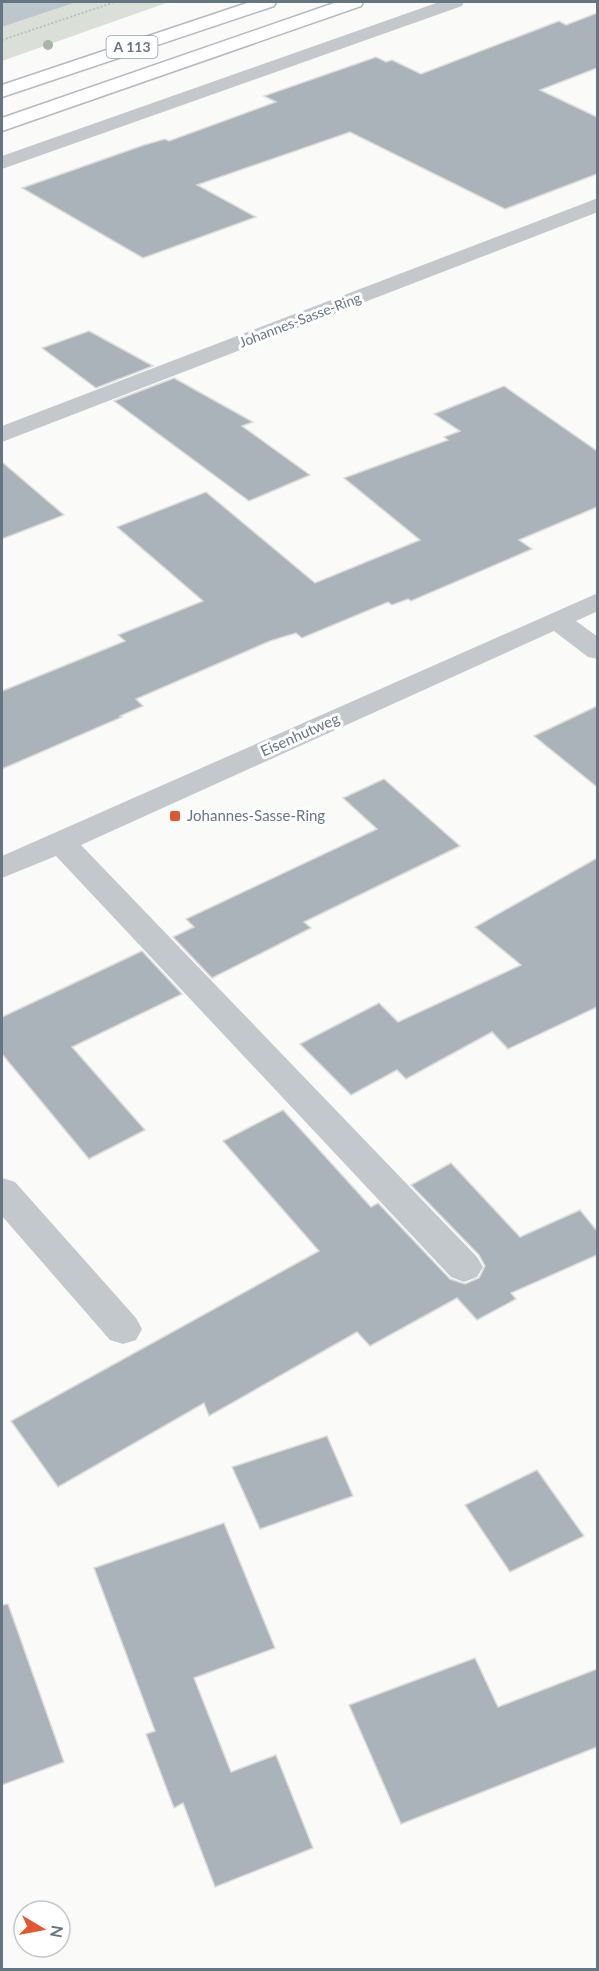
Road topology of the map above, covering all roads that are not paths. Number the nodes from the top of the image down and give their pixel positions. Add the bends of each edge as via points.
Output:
1 (264, 2) edge
2 (354, 2) edge
3 (454, 2) edge
4 (2, 91) edge
5 (2, 125) edge
6 (2, 163) edge
7 (597, 204) edge
8 (2, 435) edge
9 (597, 601) edge
10 (556, 620) junction
11 (597, 651) edge
12 (60, 842) junction
13 (2, 868) edge
14 (2, 1192) edge
15 (464, 1267) dead end
16 (123, 1329) dead end

1 - 4 highway, A 113
2 - 5 highway, A 113
3 - 6 street
7 - 8 street, Johannes-Sasse-Ring
9 - 10 street, Eisenhutweg
10 - 11 street
10 - 12 street, Eisenhutweg
12 - 13 street, Eisenhutweg
12 - 15 street
14 - 16 street

